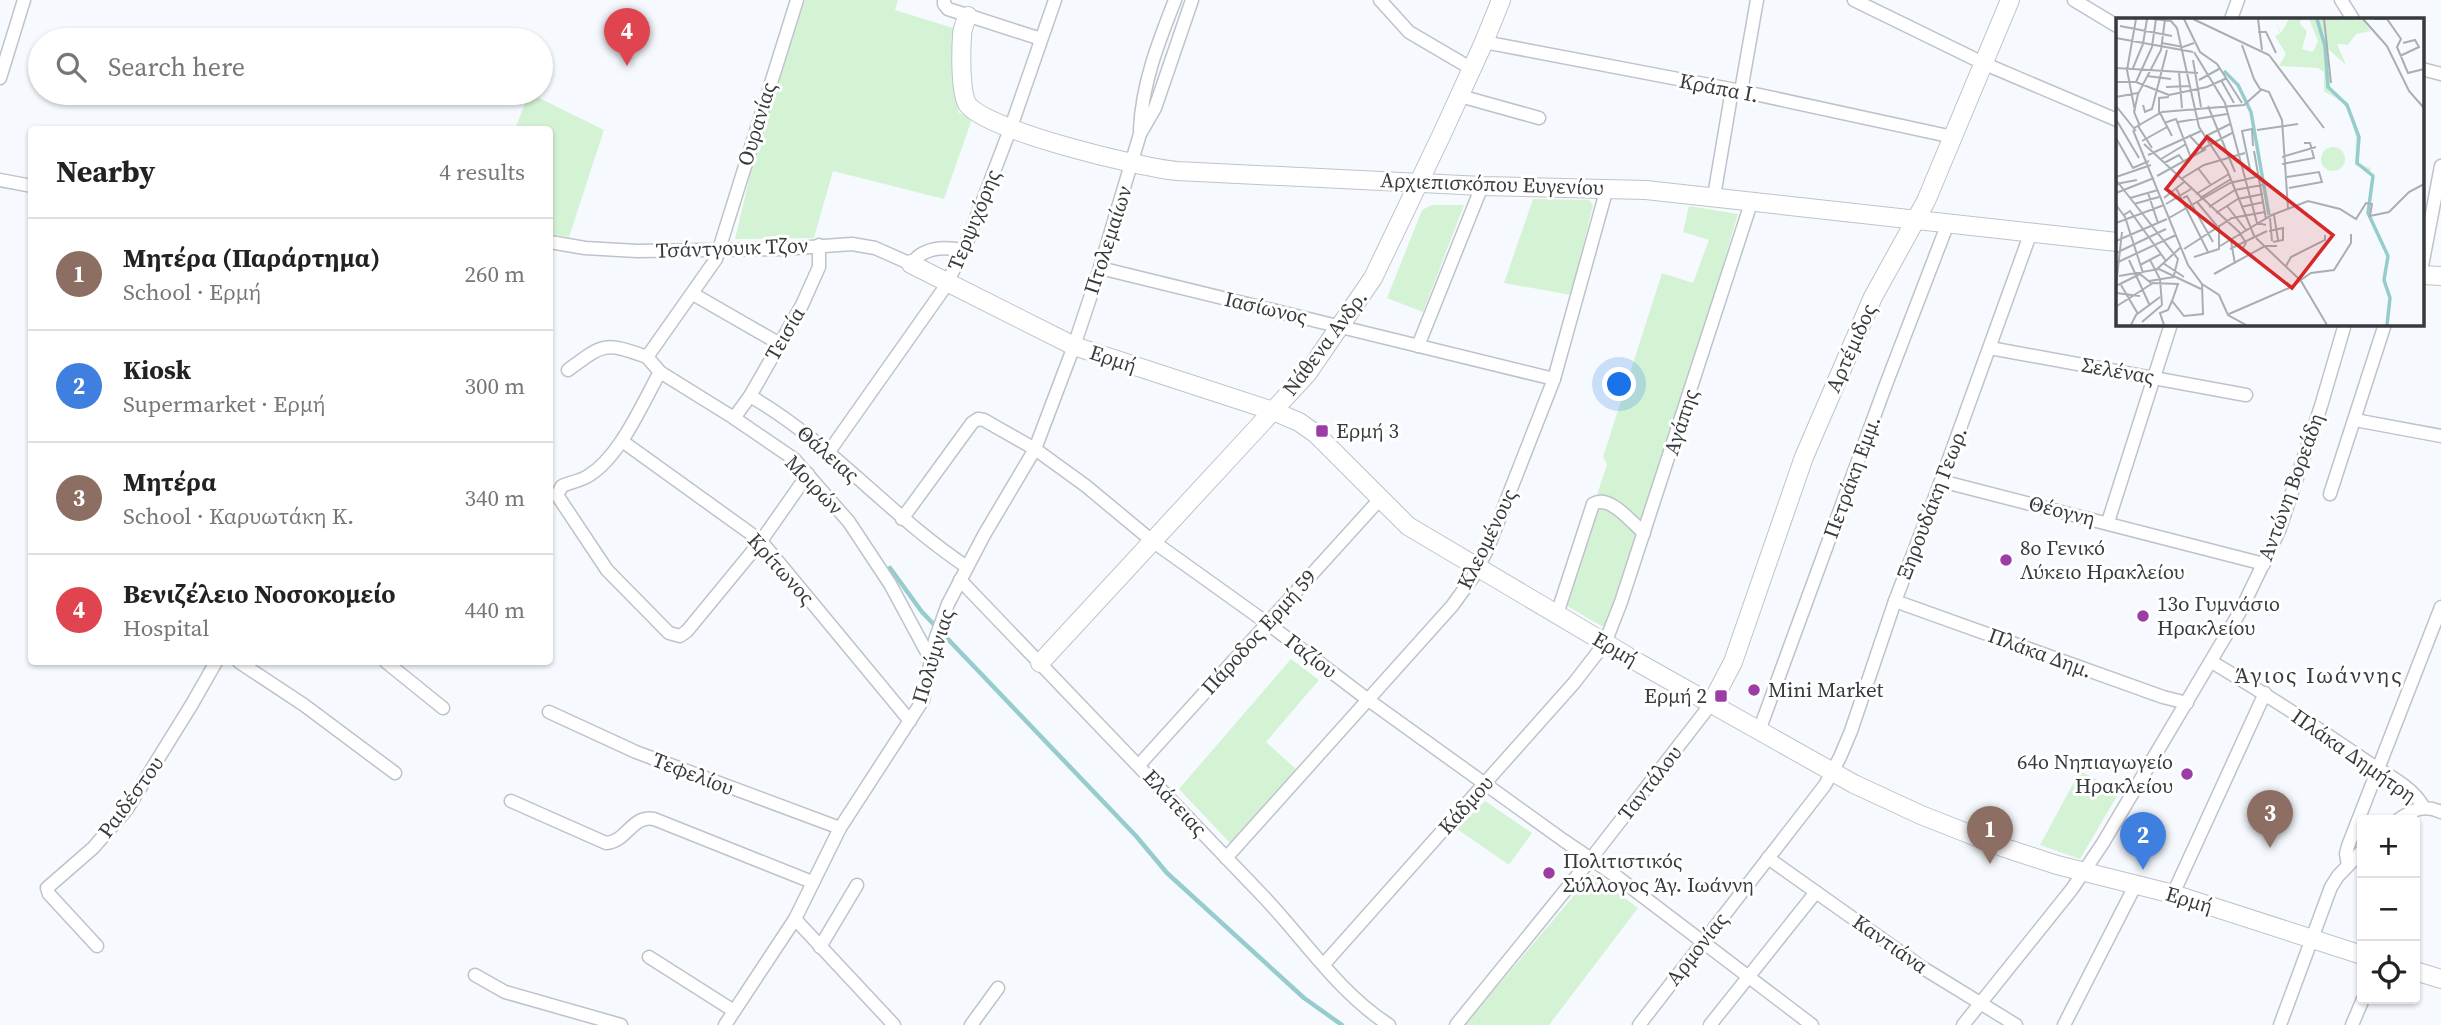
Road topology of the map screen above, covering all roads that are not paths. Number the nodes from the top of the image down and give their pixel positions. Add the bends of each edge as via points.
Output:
1 (24, 0) edge
2 (797, 0) edge
3 (1055, 0) edge
4 (1175, 0) edge
5 (1192, 0) edge
6 (1380, 0) edge
7 (1501, 0) edge
8 (1854, 0) edge
9 (2010, 0) edge
10 (2074, 0) edge
11 (2238, 0) edge
12 (2341, 0) edge
13 (1753, 1) edge
14 (944, 2) edge
15 (2092, 6) edge
16 (968, 16) junction
17 (2231, 18) edge
18 (2352, 18) edge
19 (2116, 25) edge
20 (1041, 39) junction
21 (1484, 42) junction
22 (1985, 64) junction
23 (1472, 69) junction
24 (2424, 70) edge
25 (2441, 74) edge
26 (0, 78) edge
27 (1737, 91) junction
28 (1460, 96) junction
29 (1539, 118) dead end
30 (2116, 120) edge
31 (1011, 127) junction
32 (1140, 134) junction
33 (1953, 137) junction
34 (1132, 165) junction
35 (2441, 166) edge
36 (0, 180) edge
37 (1420, 183) junction
38 (28, 185) edge
39 (1482, 186) junction
40 (1607, 188) junction
41 (1714, 196) junction
42 (1752, 200) junction
43 (1916, 220) junction
44 (1948, 223) junction
45 (2031, 232) junction
46 (553, 242) edge
47 (2116, 243) edge
48 (819, 245) junction
49 (720, 249) junction
50 (964, 250) junction
51 (2424, 256) edge
52 (911, 264) junction
53 (1100, 268) junction
54 (947, 283) junction
55 (693, 294) junction
56 (1341, 326) junction
57 (2170, 326) edge
58 (2344, 326) edge
59 (2384, 326) edge
60 (780, 344) junction
61 (1074, 346) junction
62 (1418, 346) junction
63 (1990, 348) junction
64 (647, 358) junction
65 (568, 370) dead end
66 (660, 372) junction
67 (2154, 378) junction
68 (1555, 379) junction
69 (2246, 395) dead end
70 (750, 396) junction
71 (1273, 411) junction
72 (734, 418) junction
73 (2355, 420) junction
74 (2441, 436) edge
75 (622, 441) junction
76 (1035, 449) junction
77 (828, 453) junction
78 (808, 474) junction
79 (1941, 481) junction
80 (2330, 494) dead end
81 (1380, 499) junction
82 (902, 519) junction
83 (2108, 522) junction
84 (1644, 533) junction
85 (1151, 540) junction
86 (761, 541) junction
87 (2264, 564) junction
88 (967, 567) junction
89 (1478, 569) junction
90 (960, 580) junction
91 (1895, 601) junction
92 (1557, 614) junction
93 (2440, 614) edge
94 (1268, 622) junction
95 (1605, 643) junction
96 (931, 660) junction
97 (2212, 662) junction
98 (1040, 663) junction
99 (214, 665) edge
100 (244, 665) edge
101 (390, 665) edge
102 (2264, 693) junction
103 (1367, 699) junction
104 (2187, 703) junction
105 (1711, 704) junction
106 (443, 708) dead end
107 (549, 712) dead end
108 (910, 721) junction
109 (1759, 732) junction
110 (1139, 765) junction
111 (2379, 770) junction
112 (395, 773) dead end
113 (1832, 773) junction
114 (1485, 783) junction
115 (511, 801) dead end
116 (2424, 807) junction
117 (2441, 812) edge
118 (2406, 815) edge
119 (840, 828) junction
120 (2357, 856) edge
121 (1226, 858) junction
122 (1768, 858) junction
123 (1590, 860) junction
124 (2348, 865) junction
125 (2085, 870) junction
126 (812, 882) junction
127 (2136, 884) junction
128 (857, 885) dead end
129 (1816, 892) junction
130 (2173, 894) junction
131 (795, 919) junction
132 (2311, 938) junction
133 (1703, 942) junction
134 (97, 946) dead end
135 (820, 947) junction
136 (2357, 952) edge
137 (649, 957) dead end
138 (1324, 964) junction
139 (2420, 973) edge
140 (475, 975) dead end
141 (1749, 977) junction
142 (2441, 979) edge
143 (998, 988) dead end
144 (1980, 1004) junction
145 (2361, 1004) edge
146 (734, 1011) junction
147 (621, 1025) edge
148 (725, 1025) edge
149 (894, 1025) edge
150 (971, 1025) edge
151 (1390, 1025) edge
152 (1456, 1025) edge
153 (1639, 1025) edge
154 (1710, 1025) edge
155 (1812, 1025) edge
156 (1963, 1025) edge
157 (2016, 1025) edge
158 (2064, 1025) edge
159 (2280, 1025) edge
160 (2352, 1025) edge

1 - 26 street
2 - 49 street, Ουρανίας
3 - 20 street, Τερψιχόρης
4 - 32 street, Πτολεμαίων via 1153,58
5 - 32 street, Πτολεμαίων via 1155,108
6 - 23 street via 1409,32
7 - 21 street, Νάθενα Ανδρ.
8 - 22 street
9 - 22 street, Αρτέμιδος
10 - 15 street
11 - 17 street
12 - 18 street
13 - 27 street
14 - 16 street via 948,9
15 - 19 street
16 - 20 street
16 - 31 street, Αρχιεπισκόπου Ευγενίου via 962,37 964,98 976,112
20 - 31 street, Τερψιχόρης
21 - 23 street, Νάθενα Ανδρ.
21 - 27 street, Κράπα Ι.
22 - 30 street
22 - 33 street, Αρτέμιδος
23 - 28 street, Νάθενα Ανδρ.
24 - 25 street
27 - 33 street, Κράπα Ι.
27 - 41 street
28 - 29 street
28 - 37 street, Νάθενα Ανδρ.
31 - 34 street, Αρχιεπισκόπου Ευγενίου
31 - 50 street, Τερψιχόρης
32 - 34 street, Πτολεμαίων
33 - 43 street, Αρτέμιδος
34 - 37 street, Αρχιεπισκόπου Ευγενίου via 1177,172
34 - 53 street, Πτολεμαίων
35 - 51 street
36 - 38 street
37 - 39 street, Αρχιεπισκόπου Ευγενίου
37 - 56 street, Νάθενα Ανδρ. via 1373,278
39 - 40 street, Αρχιεπισκόπου Ευγενίου
39 - 62 street
40 - 41 street, Αρχιεπισκόπου Ευγενίου
40 - 68 street, Κλεομένους
41 - 42 street, Αρχιεπισκόπου Ευγενίου
42 - 43 street, Αρχιεπισκόπου Ευγενίου
42 - 84 street, Αγάπης
43 - 44 street, Αρχιεπισκόπου Ευγενίου
43 - 105 street, Αρτέμιδος via 1873,297 1815,431 1733,662
44 - 45 street, Αρχιεπισκόπου Ευγενίου
44 - 109 street, Πετράκη Εμμ.
45 - 47 street, Αρχιεπισκόπου Ευγενίου
45 - 63 street, Ξηρουδάκη Γεωρ.
46 - 49 street, Τσάντγουικ Τζον via 606,250
48 - 49 street, Τσάντγουικ Τζον
48 - 52 street, Τσάντγουικ Τζον via 867,246
48 - 60 street, Τεισία via 814,280
49 - 55 street, Ουρανίας
50 - 52 street via 929,250
50 - 54 street, Τερψιχόρης
52 - 54 street, Ερμή
53 - 56 street, Ιασίωνος
53 - 61 street, Πτολεμαίων
54 - 61 street, Ερμή
54 - 77 street, Τερψιχόρης
55 - 60 street
55 - 64 street, Ουρανίας
56 - 62 street, Ιασίωνος
56 - 71 street, Νάθενα Ανδρ.
57 - 67 street
58 - 87 street, Αντώνη Βορεάδη via 2285,514
59 - 73 street
60 - 70 street, Τεισία
61 - 71 street, Ερμή
61 - 76 street, Πολύμνιας
62 - 68 street, Ιασίωνος
63 - 67 street, Σελένας
63 - 79 street, Ξηρουδάκη Γεωρ.
64 - 65 street via 608,346
64 - 66 street, Μοιρών
66 - 72 street, Μοιρών
66 - 75 street
67 - 69 street, Σελένας
67 - 83 street
68 - 89 street, Κλεομένους
70 - 72 street, Τεισία
70 - 77 street, Θάλειας
71 - 81 street, Ερμή via 1316,434
71 - 85 street, Νάθενα Ανδρ.
72 - 78 street, Μοιρών via 794,459
73 - 74 street
73 - 80 street
75 - 86 street, Κρίτωνος
75 - 86 street via 591,474 560,488 558,499 607,570 669,633 684,634
76 - 82 street via 978,419
76 - 85 street, Γαζίου
76 - 88 street, Πολύμνιας
77 - 82 street, Θάλειας
78 - 86 street
78 - 96 street, Μοιρών via 863,542
79 - 83 street, Θέογνη
79 - 91 street, Ξηρουδάκη Γεωρ.
81 - 89 street, Ερμή via 1408,526
81 - 94 street, Πάροδος Ερμή 59
82 - 88 street, Θάλειας
83 - 87 street, Θέογνη
84 - 92 street via 1609,503 1597,501 1589,509
84 - 95 street, Αγάπης
85 - 94 street, Γαζίου
85 - 98 street, Νάθενα Ανδρ.
86 - 108 street, Κρίτωνος
87 - 97 street, Αντώνη Βορεάδη
88 - 90 street, Πολύμνιας
89 - 92 street, Ερμή
89 - 103 street, Κλεομένους via 1452,606
90 - 96 street, Πολύμνιας via 943,615
90 - 98 street, Ελάτειας
91 - 104 street, Πλάκα Δημ.
91 - 113 street, Ξηρουδάκη Γεωρ.
92 - 95 street, Ερμή
93 - 111 street
94 - 103 street, Γαζίου
94 - 110 street, Πάροδος Ερμή 59
95 - 105 street, Ερμή
95 - 114 street, Κάδμου
96 - 108 street, Πολύμνιας via 925,694
97 - 102 street, Πλάκα Δημήτρη
97 - 104 street, Αντώνη Βορεάδη
98 - 110 street, Ελάτειας
99 - 134 street, Ραιδέστου via 127,809 93,848 47,888
100 - 112 street
101 - 106 street
102 - 111 street, Πλάκα Δημήτρη
102 - 130 street
103 - 114 street, Γαζίου
103 - 121 street, Κλεομένους
104 - 125 street, Αντώνη Βορεάδη
105 - 109 street, Ερμή
105 - 123 street, Ταντάλου
107 - 119 street, Τεφελίου via 636,752
108 - 119 street, Πολύμνιας
109 - 113 street, Ερμή
110 - 121 street, Ελάτειας
111 - 116 street, Πλάκα Δημήτρη
111 - 124 street via 2348,846
113 - 122 street, Αρμονίας
113 - 125 street, Ερμή via 2005,849
114 - 123 street, Γαζίου
114 - 138 street, Κάδμου
115 - 126 street via 606,843 618,841 638,821 654,820
116 - 117 street
116 - 118 street
119 - 126 street, Πολύμνιας
120 - 124 street
121 - 138 street, Ελάτειας
122 - 129 street, Καντιάνα
122 - 133 street, Αρμονίας
123 - 133 street, Γαζίου
123 - 152 street, Ταντάλου
124 - 132 street via 2331,887
125 - 127 street, Ερμή
125 - 144 street, Αντώνη Βορεάδη
126 - 131 street, Πολύμνιας
127 - 130 street, Ερμή
127 - 158 street
128 - 135 street
129 - 141 street
129 - 144 street, Καντιάνα
130 - 132 street, Ερμή
131 - 135 street
131 - 146 street, Πολύμνιας
132 - 136 street, Ερμή
132 - 159 street
133 - 141 street, Γαζίου
133 - 153 street, Αρμονίας
135 - 149 street
137 - 146 street
138 - 151 street, Ελάτειας via 1335,979
139 - 142 street
140 - 147 street via 505,992
141 - 154 street
141 - 155 street, Γαζίου
143 - 150 street
144 - 156 street, Αντώνη Βορεάδη
144 - 157 street, Καντιάνα
145 - 160 street
146 - 148 street, Πολύμνιας

